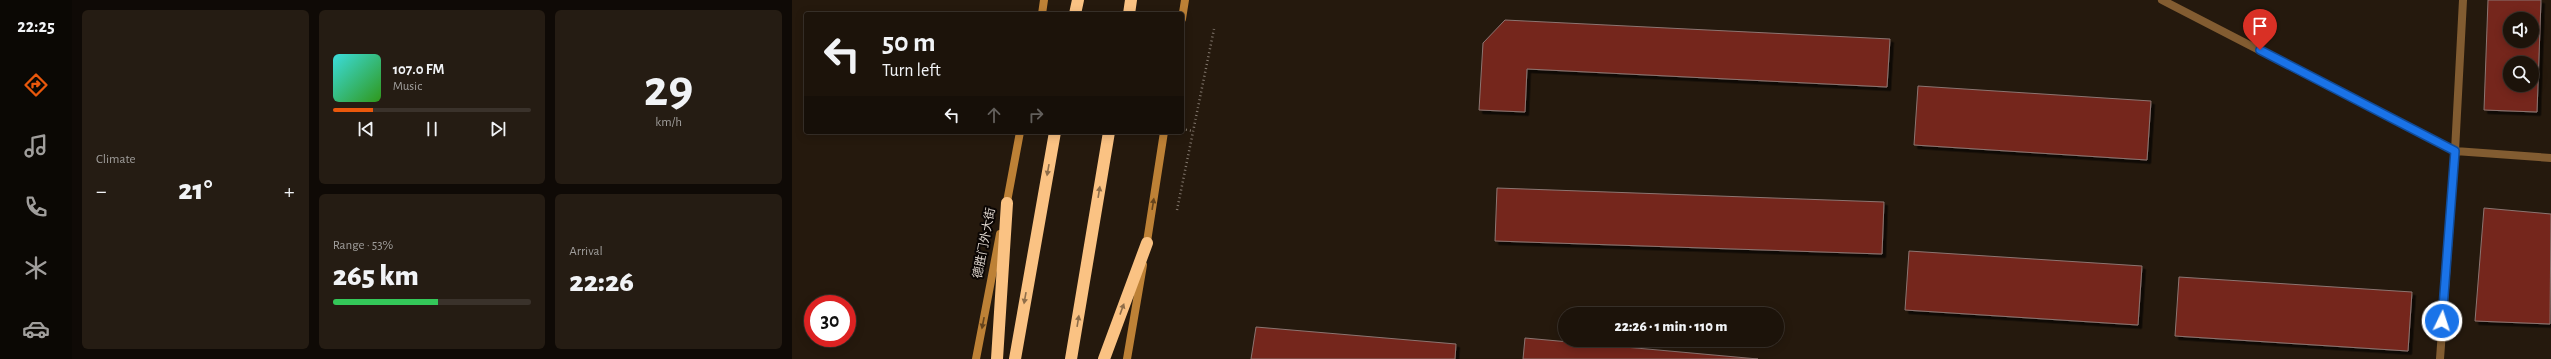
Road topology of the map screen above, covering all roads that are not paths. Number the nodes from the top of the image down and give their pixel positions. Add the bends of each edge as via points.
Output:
1 (1044, 0) edge
2 (1078, 0) edge
3 (1131, 0) edge
4 (1185, 0) edge
5 (2162, 0) edge
6 (2463, 0) edge
7 (1042, 12) edge
8 (1076, 12) edge
9 (1129, 12) edge
10 (1183, 12) edge
11 (1020, 134) edge
12 (1055, 134) edge
13 (1109, 134) edge
14 (1164, 134) edge
15 (2455, 151) junction
16 (2551, 158) edge
17 (1007, 202) junction
18 (1147, 242) junction
19 (976, 359) edge
20 (997, 359) edge
21 (1015, 359) edge
22 (1071, 359) edge
23 (1104, 359) edge
24 (1127, 359) edge
25 (2440, 359) edge

1 - 7 main road
2 - 8 highway
3 - 9 highway
4 - 10 main road
5 - 15 street
6 - 15 street
11 - 17 main road, 德胜门外大街
12 -> 21 highway
22 -> 13 highway
18 -> 14 main road
15 - 16 street
15 - 25 street
17 -> 19 main road, 德胜门外大街
17 - 20 highway
23 -> 18 highway
18 - 24 main road

